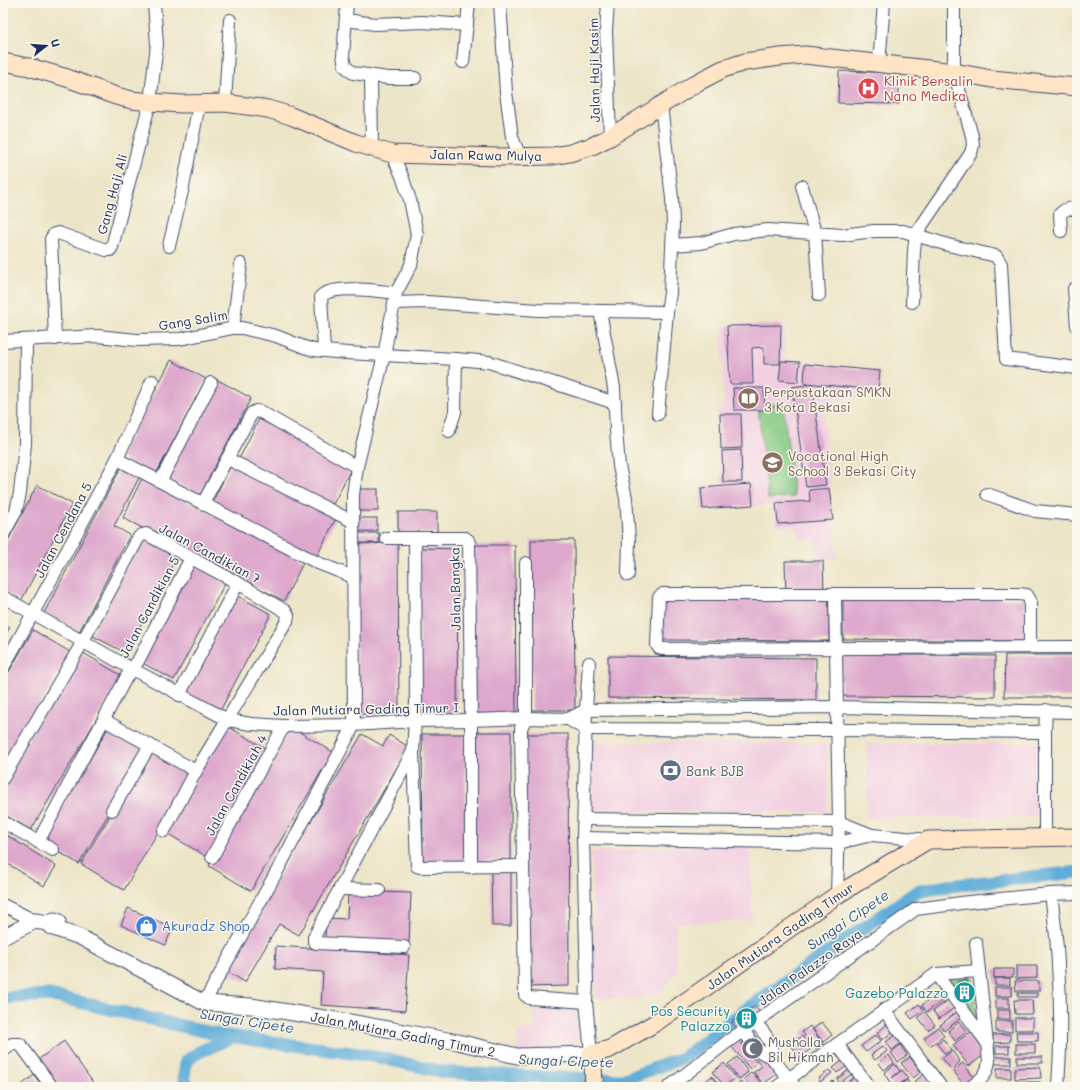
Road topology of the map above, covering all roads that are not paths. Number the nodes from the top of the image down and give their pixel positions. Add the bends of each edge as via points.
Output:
1 (154, 3) edge
2 (347, 3) edge
3 (469, 3) edge
4 (500, 3) edge
5 (608, 3) edge
6 (884, 3) edge
7 (954, 3) edge
8 (230, 20) dead end
9 (346, 20) junction
10 (467, 24) junction
11 (3, 62) edge
12 (463, 62) dead end
13 (879, 64) junction
14 (954, 72) junction
15 (371, 76) junction
16 (415, 78) dead end
17 (1077, 87) edge
18 (150, 102) junction
19 (225, 103) junction
20 (199, 104) junction
21 (661, 105) junction
22 (610, 137) junction
23 (372, 148) junction
24 (392, 154) junction
25 (520, 158) junction
26 (802, 186) dead end
27 (1077, 210) edge
28 (1061, 231) dead end
29 (815, 233) junction
30 (916, 234) junction
31 (672, 244) junction
32 (169, 246) dead end
33 (241, 264) dead end
34 (1074, 288) dead end
35 (820, 295) dead end
36 (395, 298) junction
37 (912, 302) dead end
38 (600, 311) junction
39 (667, 312) junction
40 (1077, 326) edge
41 (233, 328) junction
42 (55, 339) junction
43 (26, 340) junction
44 (3, 341) edge
45 (324, 351) junction
46 (384, 355) junction
47 (456, 359) junction
48 (1077, 368) edge
49 (152, 381) dead end
50 (211, 383) dead end
51 (615, 403) junction
52 (658, 414) dead end
53 (449, 431) dead end
54 (228, 458) junction
55 (117, 459) junction
56 (357, 467) junction
57 (161, 480) junction
58 (987, 494) dead end
59 (204, 503) junction
60 (1077, 515) edge
61 (352, 521) junction
62 (3, 535) edge
63 (386, 538) dead end
64 (415, 539) junction
65 (191, 558) junction
66 (526, 563) dead end
67 (628, 575) dead end
68 (354, 577) junction
69 (238, 583) junction
70 (835, 594) junction
71 (3, 598) edge
72 (33, 614) junction
73 (82, 640) junction
74 (1030, 647) junction
75 (1077, 647) edge
76 (836, 649) junction
77 (589, 663) dead end
78 (3, 668) edge
79 (132, 669) junction
80 (180, 695) junction
81 (836, 707) junction
82 (586, 710) junction
83 (1046, 710) junction
84 (1077, 712) edge
85 (526, 718) junction
86 (568, 719) junction
87 (104, 720) junction
88 (228, 720) junction
89 (471, 720) junction
90 (415, 721) junction
91 (354, 725) junction
92 (284, 726) junction
93 (585, 729) junction
94 (837, 730) junction
95 (1045, 732) junction
96 (150, 745) junction
97 (413, 752) junction
98 (196, 771) junction
99 (3, 778) edge
100 (112, 810) dead end
101 (584, 819) junction
102 (3, 822) edge
103 (839, 822) junction
104 (164, 831) dead end
105 (872, 835) junction
106 (1077, 837) edge
107 (583, 838) junction
108 (1045, 838) junction
109 (928, 840) junction
110 (38, 842) junction
111 (838, 843) junction
112 (53, 850) dead end
113 (212, 857) dead end
114 (523, 866) junction
115 (471, 867) junction
116 (340, 889) junction
117 (379, 890) dead end
118 (1077, 893) edge
119 (1052, 894) junction
120 (837, 895) junction
121 (3, 905) edge
122 (42, 922) junction
123 (3, 937) edge
124 (976, 943) dead end
125 (404, 947) dead end
126 (980, 971) junction
127 (936, 974) junction
128 (209, 1000) junction
129 (586, 1002) junction
130 (884, 1010) junction
131 (756, 1022) junction
132 (744, 1031) junction
133 (837, 1044) junction
134 (988, 1044) junction
135 (3, 1051) edge
136 (770, 1055) junction
137 (592, 1059) junction
138 (792, 1083) edge
139 (52, 1087) edge
140 (594, 1087) edge
141 (668, 1087) edge
142 (777, 1087) edge
143 (869, 1087) edge
144 (941, 1087) edge
145 (971, 1087) edge
146 (1058, 1087) edge

1 - 18 street via 157,44
2 - 9 street
3 - 10 street
4 - 25 street via 506,92 512,137
5 - 22 street, Jalan Haji Kasim via 606,31
6 - 13 street
7 - 14 street
8 - 19 street
9 - 10 street via 375,24
9 - 15 street via 343,56 346,66 353,73
10 - 12 street
11 - 18 main road, Jalan Rawa Mulya via 67,78 116,96
13 - 14 main road, Jalan Rawa Mulya
13 - 21 main road, Jalan Rawa Mulya via 805,55 745,62 723,69
14 - 17 main road, Jalan Rawa Mulya via 992,79
14 - 30 street via 973,145 971,153
15 - 16 street
15 - 23 street
18 - 20 main road, Jalan Rawa Mulya
18 - 42 street, Gang Haji Ali via 110,250 58,233 51,239
19 - 20 main road, Jalan Rawa Mulya
19 - 23 main road, Jalan Rawa Mulya via 278,111
20 - 32 street
21 - 22 main road, Jalan Rawa Mulya
21 - 31 street via 672,198
22 - 25 main road, Jalan Rawa Mulya via 570,153
23 - 24 main road, Jalan Rawa Mulya
24 - 25 main road, Jalan Rawa Mulya
24 - 36 street via 410,200 417,234 411,265
26 - 29 street
27 - 28 street via 1070,208 1060,214
29 - 30 street via 842,235 902,231
29 - 31 street via 768,230 734,234 701,243
29 - 35 street
30 - 37 street
30 - 48 street via 948,245 996,256 1001,264 1006,359
31 - 39 street
33 - 41 street
34 - 40 street
36 - 38 street via 538,310
36 - 45 street via 364,289 342,290 321,296
36 - 46 street
38 - 39 street
38 - 51 street
39 - 52 street
41 - 42 street, Gang Salim via 180,339 137,340 97,336
41 - 45 street, Gang Salim via 257,331
42 - 43 street, Gang Salim
43 - 44 street, Gang Salim
43 - 62 street via 25,444 20,493 16,510
45 - 46 street, Gang Salim
46 - 47 street, Gang Salim
46 - 56 street
47 - 51 street, Gang Salim via 489,362
47 - 53 street via 455,412
49 - 55 street, Jalan Cendana 5
50 - 57 street
51 - 67 street via 619,466 626,498
54 - 56 street via 252,413 256,411
54 - 59 street
54 - 61 street
55 - 57 street
55 - 72 street, Jalan Cendana 5
56 - 61 street
57 - 59 street
58 - 60 street via 1035,511
59 - 68 street via 318,563
61 - 68 street
63 - 64 street, Jalan Bangka
64 - 89 street, Jalan Bangka via 465,538 469,543
64 - 90 street
65 - 69 street, Jalan Candikian 7
65 - 73 street, Jalan Candikian 7 via 146,534 139,537
65 - 79 street, Jalan Candikian 5
66 - 85 street
68 - 91 street
69 - 80 street
69 - 88 street, Jalan Candikian 7 via 288,615 287,621
70 - 74 street via 1027,596 1030,600
70 - 76 street
70 - 76 street via 663,594 659,597 657,645 662,649
71 - 72 street, Jalan Mutiara Gading Timur I
72 - 73 street, Jalan Mutiara Gading Timur I
72 - 78 street, Jalan Cendana 5
73 - 79 street, Jalan Mutiara Gading Timur I
73 - 99 street
74 - 75 street
74 - 76 street
76 - 81 street
77 - 82 street
79 - 80 street, Jalan Mutiara Gading Timur I
79 - 87 street, Jalan Candikian 5
80 - 88 street, Jalan Mutiara Gading Timur I
81 - 82 street
81 - 83 street
81 - 94 street
82 - 86 street, Jalan Mutiara Gading Timur I
82 - 93 street
83 - 84 street
83 - 95 street
85 - 86 street, Jalan Mutiara Gading Timur I
85 - 89 street, Jalan Mutiara Gading Timur I
85 - 114 street via 521,728
86 - 93 street, Jalan Mutiara Gading Timur I
87 - 96 street
87 - 110 street, Jalan Candikian 5
88 - 92 street, Jalan Mutiara Gading Timur I
88 - 98 street
89 - 90 street, Jalan Mutiara Gading Timur I
89 - 115 street
90 - 91 street, Jalan Mutiara Gading Timur I
90 - 97 street
91 - 92 street, Jalan Mutiara Gading Timur I
91 - 128 street
92 - 113 street, Jalan Candikiah 4
93 - 94 street
93 - 101 street
94 - 95 street
94 - 103 street
95 - 108 street
96 - 98 street
96 - 100 street
97 - 115 street via 417,866
97 - 116 street
98 - 104 street
101 - 103 street
101 - 107 street
102 - 110 street
103 - 105 street
103 - 111 street
105 - 109 street
105 - 111 street
106 - 108 main road
107 - 111 street
107 - 129 street
108 - 109 main road
109 - 120 main road, Jalan Mutiara Gading Timur
110 - 112 street
111 - 120 street
114 - 115 street
114 - 129 street via 525,995 529,998
116 - 117 street
116 - 125 street via 314,937 316,943
118 - 119 street, Jalan Palazzo Raya
119 - 131 street, Jalan Palazzo Raya via 916,909
119 - 146 street via 1060,992
120 - 137 main road, Jalan Mutiara Gading Timur via 656,1023
121 - 122 street
122 - 123 street
122 - 128 street, Jalan Mutiara Gading Timur 2 via 80,937
124 - 126 street
126 - 127 street
126 - 134 street
127 - 130 street
127 - 134 street
128 - 137 street, Jalan Mutiara Gading Timur 2 via 355,1023 517,1056
129 - 137 street
130 - 133 street
130 - 144 street
131 - 132 street, Jalan Palazzo Raya
131 - 136 street via 771,1044
132 - 136 street via 760,1052
132 - 141 street, Jalan Palazzo Raya
133 - 138 street
133 - 143 street
134 - 145 street via 987,1072
135 - 139 street via 12,1044 20,1044
136 - 138 street
137 - 140 main road
138 - 142 street

